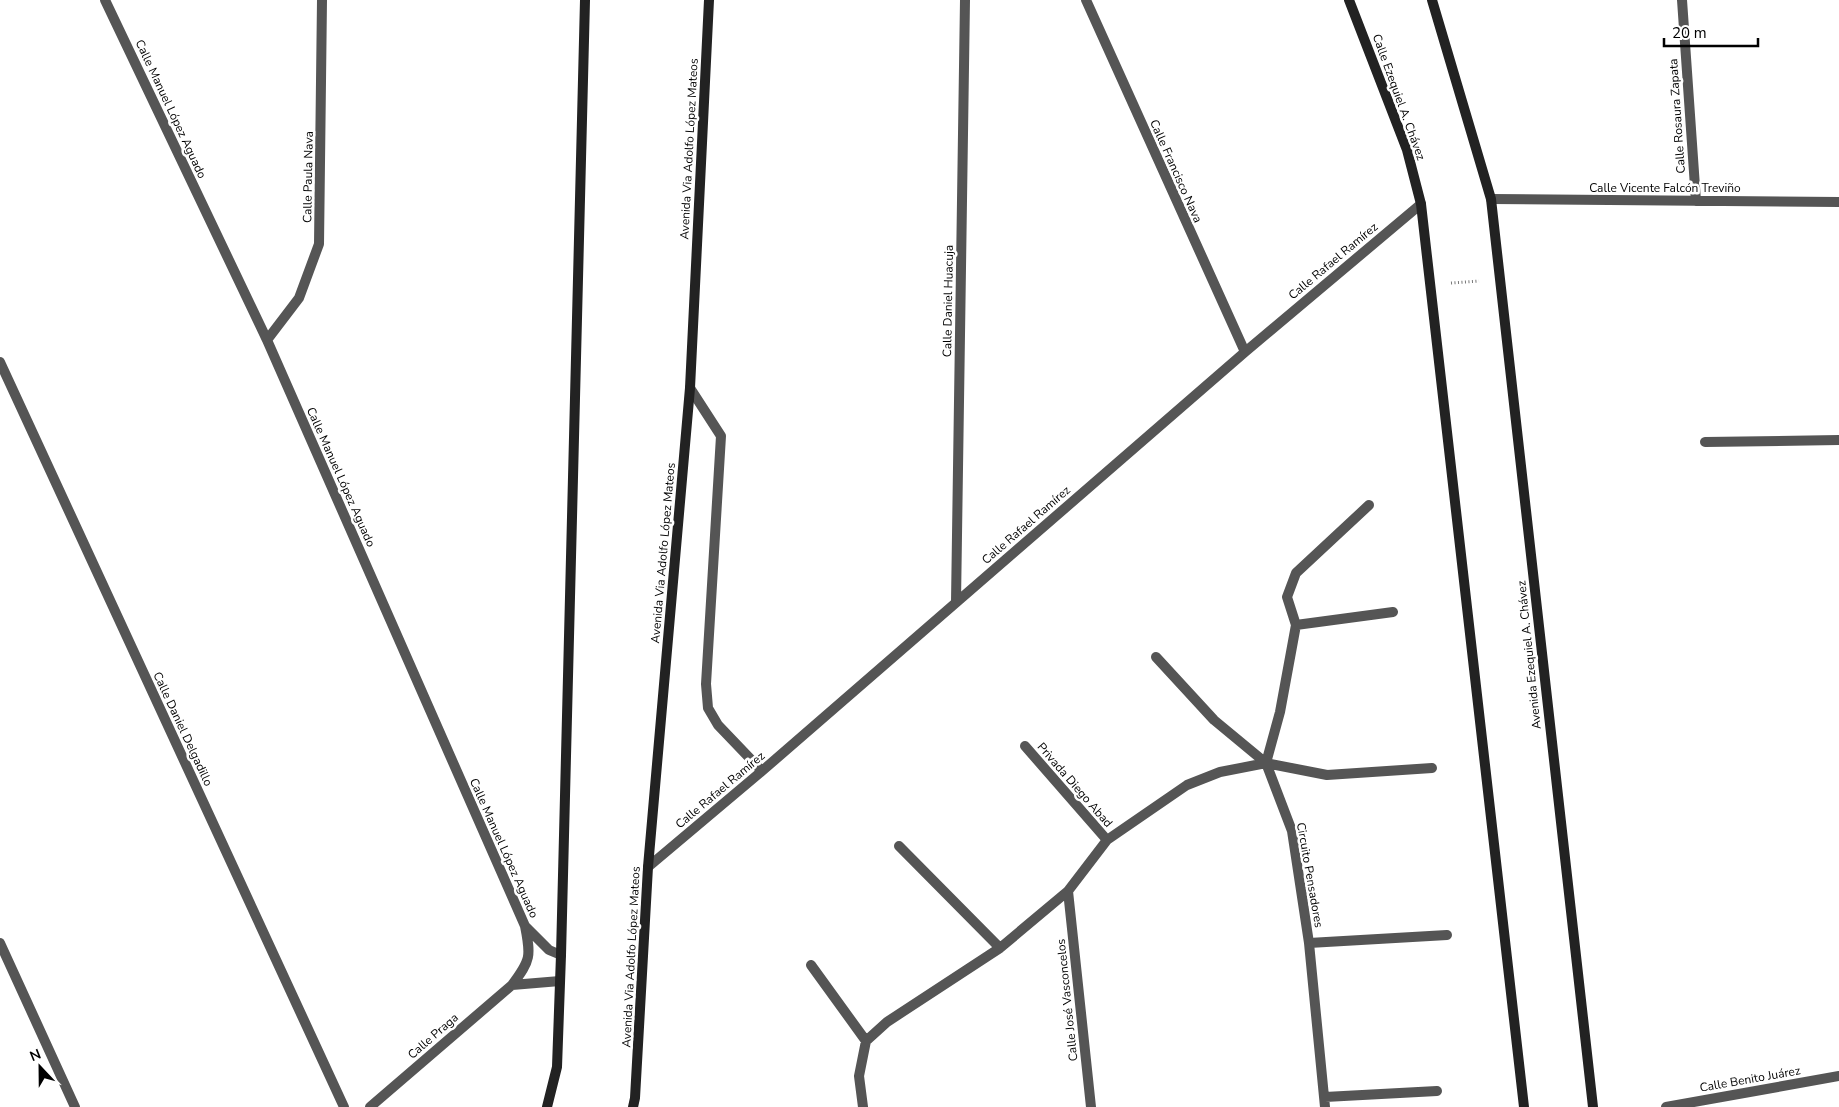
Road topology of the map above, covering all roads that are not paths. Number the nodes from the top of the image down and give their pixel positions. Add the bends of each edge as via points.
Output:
1 (105, 0) edge
2 (322, 0) edge
3 (585, 0) edge
4 (709, 0) edge
5 (965, 0) edge
6 (1086, 0) edge
7 (1349, 0) edge
8 (1432, 0) edge
9 (1682, 0) edge
10 (1491, 199) junction
11 (1696, 201) junction
12 (1839, 202) edge
13 (1421, 204) junction
14 (267, 340) junction
15 (1245, 352) junction
16 (0, 362) edge
17 (690, 388) junction
18 (1839, 440) edge
19 (1705, 442) dead end
20 (1369, 505) dead end
21 (956, 602) junction
22 (1393, 612) dead end
23 (1296, 625) junction
24 (1156, 657) dead end
25 (1025, 746) dead end
26 (1266, 763) junction
27 (1432, 768) dead end
28 (762, 771) junction
29 (1107, 840) junction
30 (899, 846) dead end
31 (648, 867) junction
32 (1068, 891) junction
33 (525, 926) junction
34 (1447, 935) dead end
35 (1309, 942) junction
36 (0, 943) edge
37 (1000, 948) junction
38 (561, 955) junction
39 (811, 965) dead end
40 (560, 981) junction
41 (512, 985) junction
42 (866, 1041) junction
43 (1839, 1076) edge
44 (1436, 1091) dead end
45 (1325, 1102) edge
46 (75, 1107) edge
47 (344, 1107) edge
48 (370, 1107) edge
49 (547, 1107) edge
50 (633, 1107) edge
51 (863, 1107) edge
52 (1091, 1107) edge
53 (1524, 1107) edge
54 (1593, 1107) edge
55 (1666, 1107) edge

1 - 14 street, Calle Manuel López Aguado
2 - 14 street, Calle Paula Nava via 320,244 298,298
3 - 38 street
4 - 17 street, Avenida Via Adolfo López Mateos
5 - 21 street, Calle Daniel Huacuja
6 - 15 street, Calle Francisco Nava
7 - 13 street, Calle Ezequiel A. Chávez via 1407,150
8 - 10 street
9 - 11 street, Calle Rosaura Zapata
10 - 11 street, Calle Vicente Falcón Treviño
10 - 54 street, Avenida Ezequiel A. Chávez
11 - 12 street, Calle Vicente Falcón Treviño
13 - 15 street, Calle Rafael Ramírez
13 - 53 street
14 - 33 street, Calle Manuel López Aguado
15 - 21 street, Calle Rafael Ramírez
16 - 47 street, Calle Daniel Delgadillo
17 - 28 street via 721,436 706,684 708,708 718,724
17 - 31 street, Avenida Via Adolfo López Mateos
18 - 19 street
20 - 23 street via 1296,573 1288,597
21 - 28 street, Calle Rafael Ramírez
22 - 23 street
23 - 26 street via 1280,712
24 - 26 street via 1214,720
25 - 29 street, Privada Diego Abad
26 - 27 street via 1327,775
26 - 29 street via 1220,772 1186,785
26 - 35 street, Circuito Pensadores via 1292,831
28 - 31 street, Calle Rafael Ramírez
29 - 32 street
30 - 37 street
31 - 50 street, Avenida Via Adolfo López Mateos
32 - 37 street
32 - 52 street, Calle José Vasconcelos
33 - 38 street, Calle Manuel López Aguado via 549,950
33 - 41 street, Calle Praga via 530,951 526,967
34 - 35 street
35 - 45 street, Circuito Pensadores
36 - 46 street
37 - 42 street via 887,1022
38 - 40 street
39 - 42 street
40 - 41 street
40 - 49 street via 557,1067
41 - 48 street, Calle Praga
42 - 51 street via 859,1076
43 - 55 street, Calle Benito Juárez
44 - 45 street

